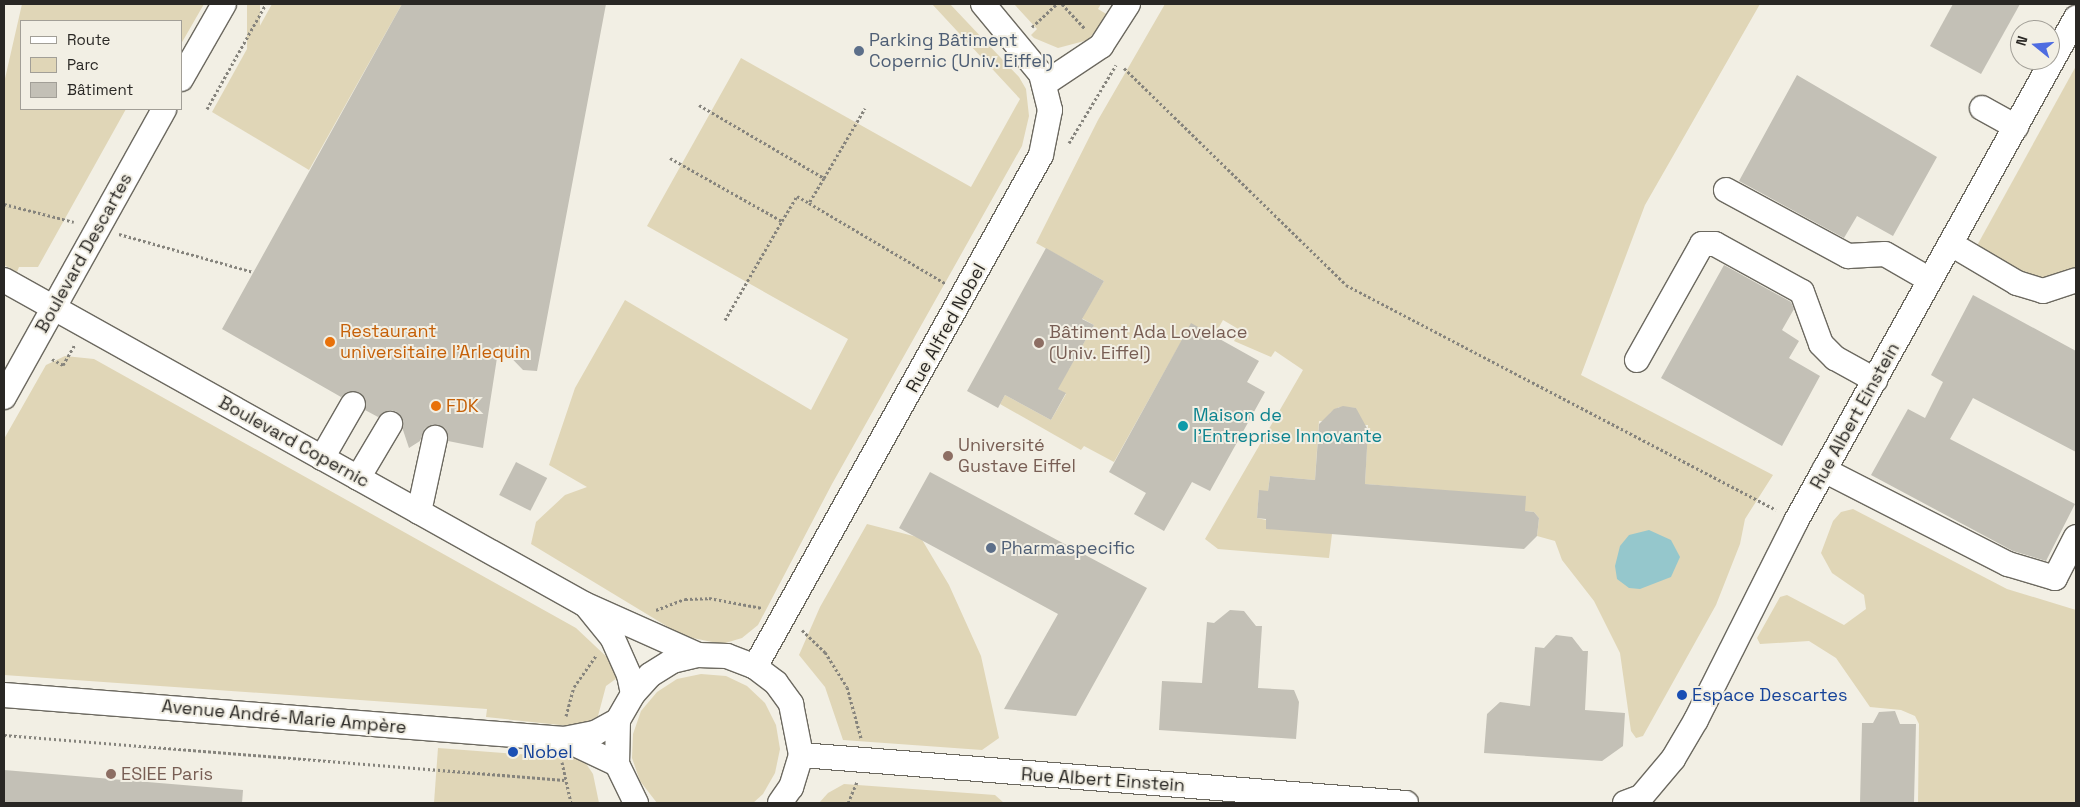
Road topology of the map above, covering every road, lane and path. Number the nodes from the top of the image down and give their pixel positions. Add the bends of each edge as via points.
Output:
1 (224, 4) edge
2 (266, 4) edge
3 (983, 4) edge
4 (1058, 4) edge
5 (1062, 4) edge
6 (1128, 4) edge
7 (2076, 18) edge
8 (1088, 32) dead end
9 (1018, 41) junction
10 (1124, 68) dead end
11 (182, 77) edge
12 (1044, 84) junction
13 (699, 105) dead end
14 (865, 108) dead end
15 (1982, 108) dead end
16 (207, 109) dead end
17 (163, 110) edge
18 (2016, 127) junction
19 (670, 158) dead end
20 (824, 178) junction
21 (1726, 190) dead end
22 (810, 203) junction
23 (4, 204) edge
24 (782, 221) junction
25 (96, 228) junction
26 (1951, 244) junction
27 (253, 272) dead end
28 (4, 280) edge
29 (1930, 280) junction
30 (2073, 285) edge
31 (965, 294) junction
32 (54, 308) junction
33 (725, 320) dead end
34 (1637, 360) dead end
35 (1875, 380) junction
36 (4, 397) edge
37 (353, 404) dead end
38 (390, 424) dead end
39 (435, 438) dead end
40 (322, 458) junction
41 (1824, 470) junction
42 (358, 478) junction
43 (419, 512) junction
44 (1796, 521) junction
45 (2076, 537) edge
46 (584, 604) junction
47 (769, 611) dead end
48 (653, 612) dead end
49 (799, 628) dead end
50 (600, 650) dead end
51 (698, 655) junction
52 (755, 667) junction
53 (633, 694) junction
54 (4, 695) edge
55 (618, 720) junction
56 (4, 735) edge
57 (564, 739) junction
58 (861, 744) dead end
59 (800, 755) junction
60 (617, 764) junction
61 (859, 773) dead end
62 (564, 780) junction
63 (1181, 795) edge
64 (571, 803) edge
65 (636, 803) edge
66 (780, 803) edge
67 (848, 803) edge
68 (1406, 803) edge
69 (1625, 803) edge

1 - 11 street
2 - 16 path
3 - 9 street, Rue Alfred Nobel
4 - 9 path
5 - 8 path
6 - 12 street via 1101,46
7 - 18 street, Rue Albert Einstein
9 - 12 street, Rue Alfred Nobel via 1036,64
10 - 44 path via 1346,285
12 - 31 street, Rue Alfred Nobel via 1050,110 1041,155
13 - 20 path
14 - 20 path
15 - 18 street
17 - 25 street, Boulevard Descartes
18 - 26 street, Rue Albert Einstein
19 - 24 path
20 - 22 path
21 - 29 street via 1848,256 1885,254
22 - 24 path via 797,196
22 - 31 path
23 - 25 path
24 - 33 path
25 - 27 path
25 - 32 street, Boulevard Descartes
26 - 29 street, Rue Albert Einstein
26 - 30 street via 2017,283 2043,291
28 - 32 street, Boulevard Copernic
29 - 35 street, Rue Albert Einstein
31 - 52 street, Rue Alfred Nobel
32 - 36 street, Boulevard Descartes
32 - 40 street, Boulevard Copernic
34 - 35 street via 1702,244 1715,244 1802,292 1821,344 1835,358
35 - 41 street, Rue Albert Einstein
37 - 40 street
38 - 42 street
39 - 43 street
40 - 42 street, Boulevard Copernic
41 - 44 street, Rue Albert Einstein
41 - 45 street via 2008,564 2055,578
42 - 43 street, Boulevard Copernic
43 - 46 street, Boulevard Copernic
44 - 69 street, Rue Albert Einstein via 1724,669 1673,759 1641,796
46 - 51 street, Boulevard Copernic
46 - 53 street, Boulevard Copernic via 613,639 629,675
47 - 48 path via 709,598 686,599
49 - 58 path via 825,652 847,687
50 - 57 path via 574,688
51 - 52 street via 727,656
51 - 53 street via 658,670
52 - 59 street via 776,683 791,704
53 - 55 street
54 - 57 street, Avenue André-Marie Ampère
55 - 57 street, Avenue André-Marie Ampère via 595,733
55 - 60 street
56 - 62 path
57 - 60 street, Avenue André-Marie Ampère
57 - 62 path
59 - 63 street, Rue Albert Einstein
59 - 66 street via 791,787
60 - 65 street
61 - 67 path
62 - 64 path
63 - 68 street, Rue Albert Einstein

